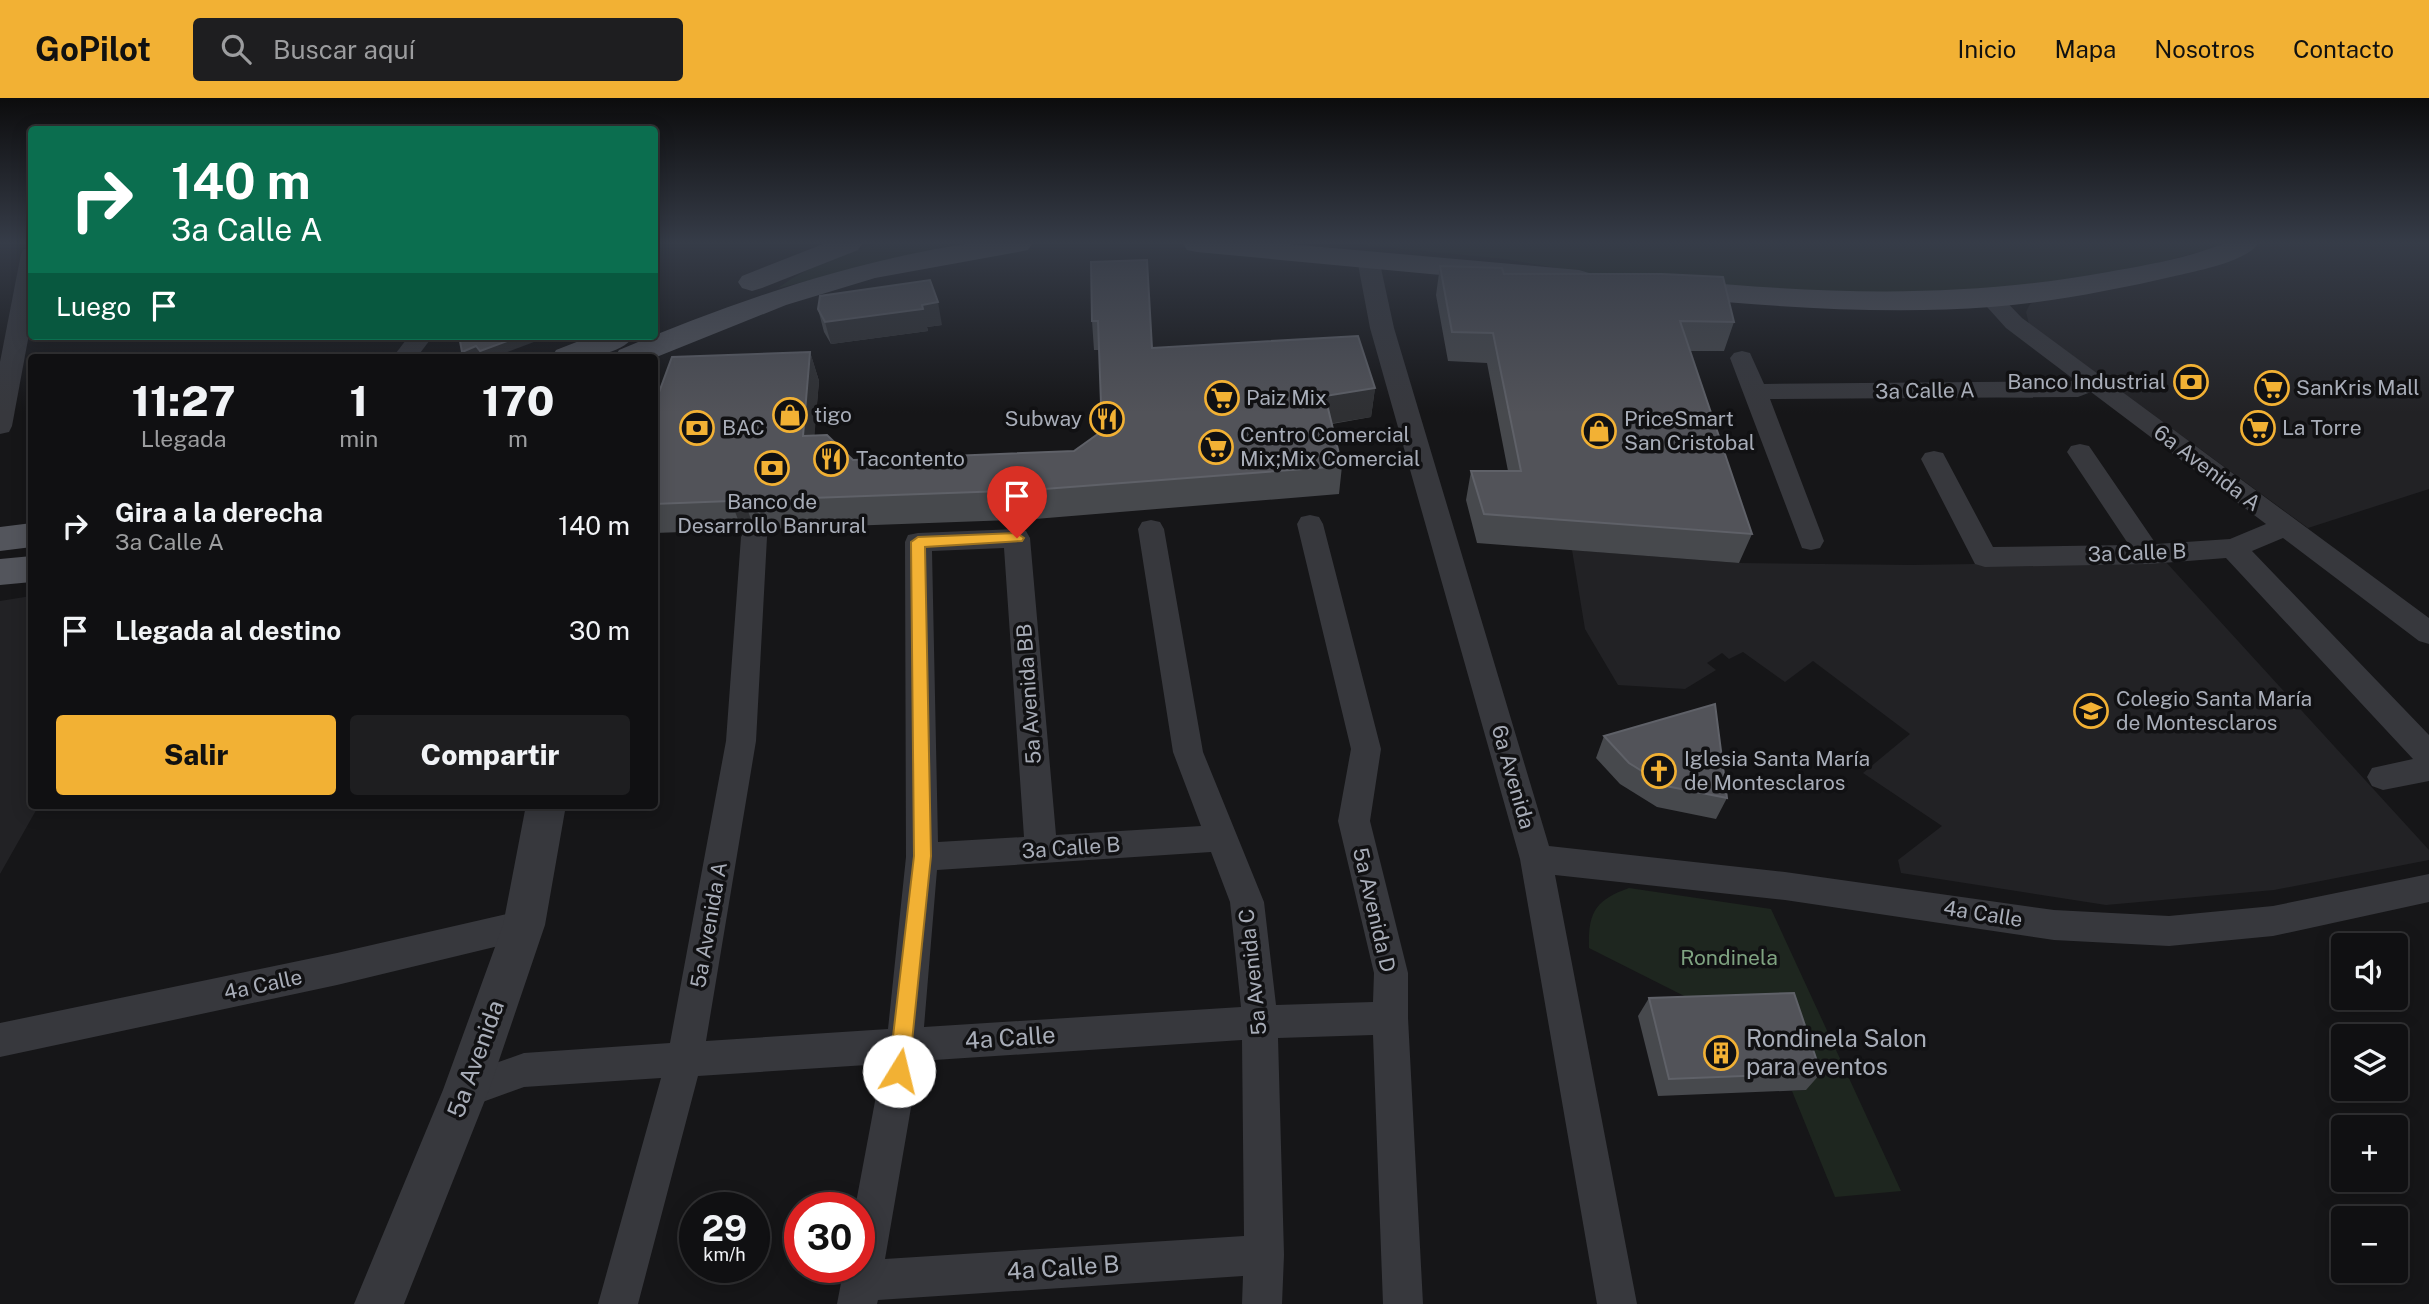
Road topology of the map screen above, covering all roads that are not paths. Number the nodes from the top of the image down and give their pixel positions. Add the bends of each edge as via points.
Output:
1 (19, 300) edge
2 (705, 300) edge
3 (732, 300) edge
4 (769, 300) edge
5 (1376, 300) edge
6 (1828, 300) edge
7 (1910, 300) edge
8 (1992, 300) edge
9 (658, 319) edge
10 (658, 330) edge
11 (8, 339) edge
12 (658, 339) edge
13 (418, 340) edge
14 (656, 340) edge
15 (633, 348) edge
16 (407, 354) edge
17 (589, 354) edge
18 (1742, 358) dead end
19 (2093, 383) junction
20 (1755, 392) junction
21 (0, 426) edge
22 (2080, 452) dead end
23 (1934, 459) dead end
24 (1310, 524) dead end
25 (2285, 527) junction
26 (1151, 529) dead end
27 (28, 536) edge
28 (754, 537) dead end
29 (0, 539) edge
30 (1811, 541) dead end
31 (2233, 548) junction
32 (2149, 554) junction
33 (28, 569) edge
34 (0, 572) edge
35 (2429, 633) edge
36 (2429, 755) edge
37 (2429, 768) edge
38 (2383, 777) dead end
39 (545, 809) edge
40 (1220, 838) junction
41 (1041, 850) junction
42 (922, 856) junction
43 (1536, 859) junction
44 (2429, 888) edge
45 (524, 925) junction
46 (1390, 1018) junction
47 (1260, 1022) junction
48 (0, 1040) edge
49 (904, 1045) junction
50 (685, 1058) junction
51 (466, 1090) junction
52 (1264, 1255) junction
53 (859, 1292) edge
54 (379, 1304) edge
55 (618, 1304) edge
56 (1262, 1304) edge
57 (1403, 1304) edge
58 (1617, 1304) edge

1 - 11 street
2 - 9 main road
3 - 10 main road
4 - 12 main road
5 - 43 street, 6a Avenida
6 - 7 main road
8 - 19 street, 6a Avenida A via 2014,323
11 - 21 street
13 - 16 street
14 - 15 main road
15 - 17 main road
18 - 20 street
19 - 20 street, 3a Calle A via 2078,389
19 - 25 street, 6a Avenida A
20 - 30 street
22 - 32 street
23 - 32 street, 3a Calle B via 1985,557
24 - 46 street, 5a Avenida D via 1366,749 1353,821 1391,974
25 - 31 street, 3a Calle B
25 - 35 street, 6a Avenida A
26 - 40 street, 5a Avenida C via 1188,752
27 - 29 main road
28 - 50 street, 5a Avenida A via 741,741
31 - 32 street, 3a Calle B
31 - 36 street
33 - 34 main road
37 - 38 street
39 - 45 street, 5a Avenida
40 - 41 street, 3a Calle B
40 - 47 street, 5a Avenida C via 1247,902
41 - 42 street, 3a Calle B
41 - 42 street, 5a Avenida BB via 1017,538 918,542
42 - 49 street
43 - 44 street, 4a Calle via 1785,886 2054,925 2169,930 2273,920
43 - 58 street, 6a Avenida
45 - 48 street, 4a Calle
45 - 51 street, 5a Avenida
46 - 47 street, 4a Calle
46 - 57 street, 5a Avenida D
47 - 49 street, 4a Calle
47 - 52 street, 5a Avenida C
49 - 50 street, 4a Calle
49 - 53 street
50 - 51 street, 4a Calle via 524,1070
50 - 55 street, 5a Avenida A
51 - 54 street, 5a Avenida
52 - 53 street, 4a Calle B
52 - 56 street, 5a Avenida C

